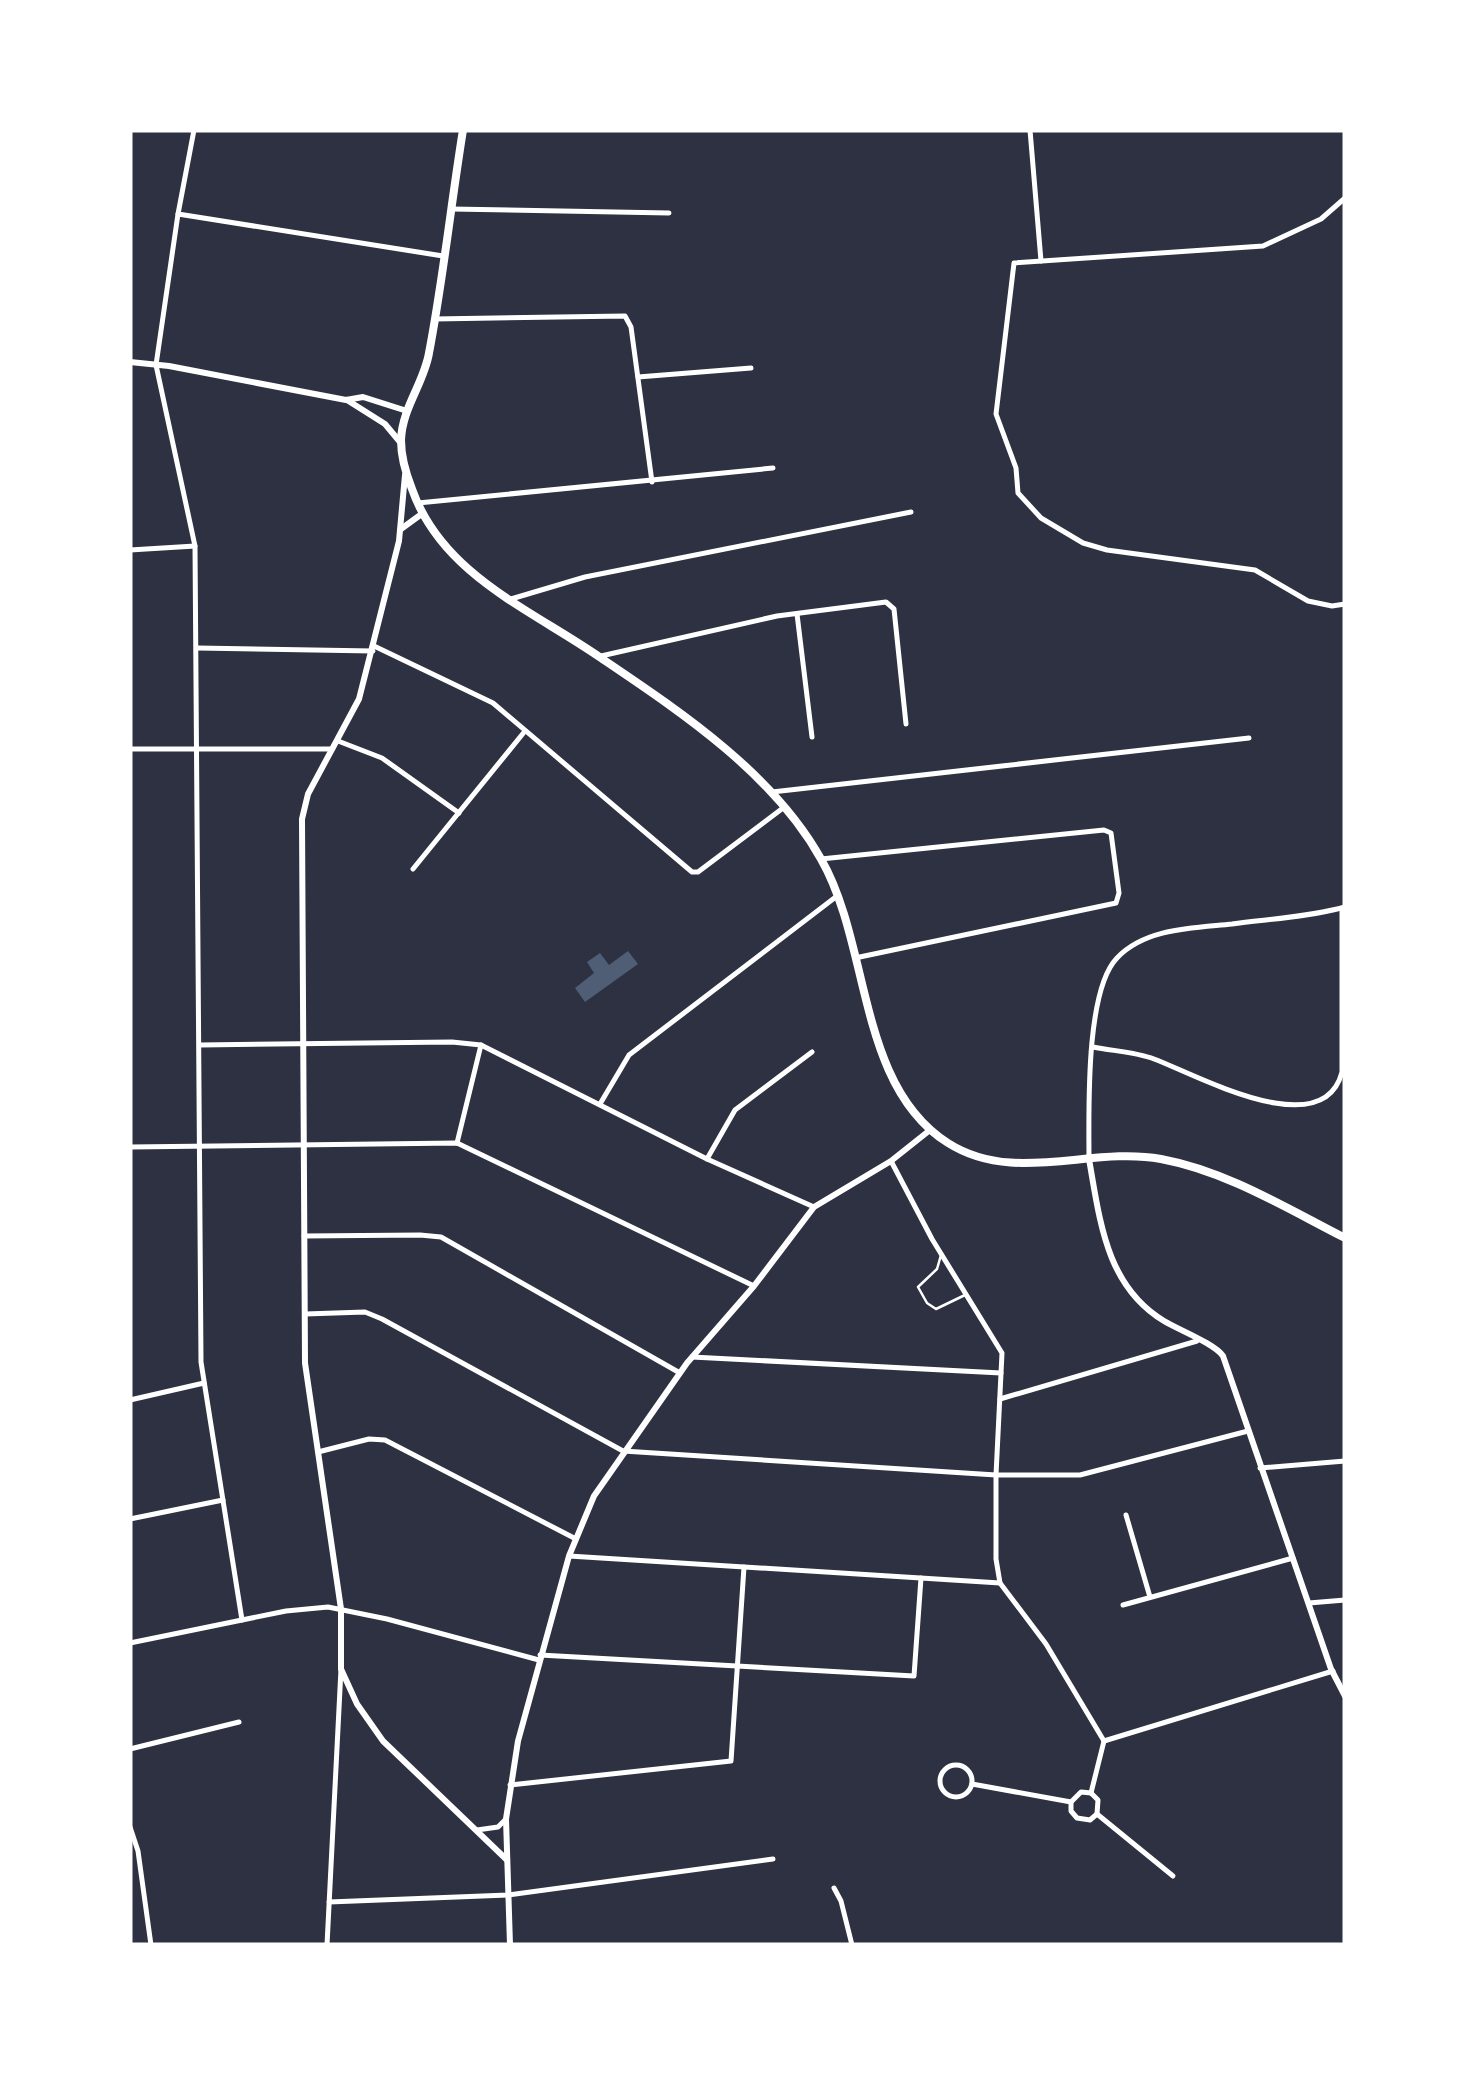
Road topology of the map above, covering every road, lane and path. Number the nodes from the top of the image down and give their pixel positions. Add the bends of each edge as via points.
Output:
1 (194, 130) edge
2 (463, 130) edge
3 (1030, 130) edge
4 (1345, 198) edge
5 (451, 209) junction
6 (669, 213) dead end
7 (178, 214) junction
8 (443, 256) junction
9 (1041, 261) junction
10 (434, 319) junction
11 (130, 362) edge
12 (156, 364) junction
13 (751, 368) dead end
14 (638, 377) junction
15 (346, 400) junction
16 (406, 410) junction
17 (401, 444) junction
18 (773, 468) dead end
19 (406, 469) junction
20 (652, 482) junction
21 (418, 503) junction
22 (910, 512) dead end
23 (423, 513) junction
24 (400, 530) junction
25 (195, 546) junction
26 (130, 550) edge
27 (508, 600) junction
28 (1345, 604) edge
29 (798, 614) junction
30 (197, 648) junction
31 (373, 648) junction
32 (600, 657) junction
33 (906, 724) dead end
34 (525, 732) junction
35 (812, 737) dead end
36 (1250, 738) dead end
37 (336, 745) junction
38 (196, 748) junction
39 (130, 749) edge
40 (769, 793) junction
41 (783, 808) junction
42 (459, 813) junction
43 (821, 859) junction
44 (413, 869) dead end
45 (837, 896) junction
46 (1344, 908) edge
47 (856, 958) junction
48 (200, 1045) junction
49 (303, 1045) junction
50 (481, 1045) junction
51 (1093, 1047) junction
52 (812, 1052) dead end
53 (600, 1104) junction
54 (930, 1130) junction
55 (457, 1143) junction
56 (304, 1145) junction
57 (201, 1146) junction
58 (130, 1147) edge
59 (707, 1159) junction
60 (1089, 1159) junction
61 (891, 1161) junction
62 (814, 1208) junction
63 (304, 1236) junction
64 (1345, 1238) edge
65 (942, 1254) junction
66 (754, 1286) junction
67 (967, 1293) junction
68 (305, 1314) junction
69 (1198, 1341) junction
70 (692, 1357) junction
71 (680, 1372) junction
72 (1001, 1373) junction
73 (204, 1384) junction
74 (1000, 1398) junction
75 (130, 1400) edge
76 (1248, 1431) junction
77 (318, 1452) junction
78 (623, 1452) junction
79 (1345, 1461) edge
80 (1260, 1468) junction
81 (996, 1475) junction
82 (223, 1500) junction
83 (1126, 1515) dead end
84 (130, 1519) edge
85 (576, 1539) junction
86 (569, 1556) junction
87 (1293, 1558) junction
88 (744, 1567) junction
89 (921, 1578) junction
90 (1000, 1583) junction
91 (1150, 1598) junction
92 (1345, 1600) edge
93 (1308, 1603) junction
94 (1123, 1605) dead end
95 (341, 1609) junction
96 (242, 1620) junction
97 (130, 1643) edge
98 (540, 1657) junction
99 (737, 1666) junction
100 (341, 1670) junction
101 (1333, 1671) junction
102 (1345, 1696) edge
103 (239, 1722) dead end
104 (1104, 1740) junction
105 (130, 1749) edge
106 (972, 1784) junction
107 (510, 1785) junction
108 (1091, 1793) junction
109 (1071, 1802) junction
110 (1097, 1814) junction
111 (506, 1819) junction
112 (130, 1826) edge
113 (476, 1830) junction
114 (138, 1851) junction
115 (130, 1852) edge
116 (774, 1859) dead end
117 (506, 1860) junction
118 (1173, 1876) dead end
119 (834, 1888) dead end
120 (508, 1895) junction
121 (329, 1902) junction
122 (152, 1945) edge
123 (327, 1945) edge
124 (510, 1945) edge
125 (852, 1945) edge

1 - 7 street
2 - 5 main road
3 - 9 street
4 - 9 street via 1321,219 1263,246
5 - 6 street
5 - 8 main road
7 - 8 street
7 - 12 street
8 - 10 main road
9 - 28 street via 1014,262 997,388 996,414 1018,493 1041,518 1083,543 1255,570 1308,601
10 - 14 street via 625,316
10 - 16 main road via 429,357
11 - 12 street
12 - 15 street
12 - 25 street
13 - 14 street
14 - 20 street
15 - 16 street via 362,397
15 - 17 street via 385,424
16 - 17 main road
17 - 19 main road
18 - 20 street
19 - 21 main road
19 - 24 street
20 - 21 street
21 - 23 main road
22 - 27 street via 586,577
23 - 24 street
23 - 27 main road via 476,578
24 - 31 street
25 - 26 street
25 - 30 street
27 - 32 main road
29 - 32 street
29 - 33 street via 891,604
29 - 35 street
30 - 31 street
30 - 38 street
31 - 34 street via 493,703
31 - 37 street via 359,699
32 - 40 main road via 704,732
34 - 41 street via 692,872
34 - 42 street
36 - 40 street
37 - 38 street
37 - 42 street via 382,758
37 - 49 street via 302,819
38 - 39 street
38 - 48 street
40 - 41 main road
41 - 43 main road
42 - 44 street
43 - 45 main road
43 - 47 street via 1111,833 1116,903
45 - 47 main road
45 - 53 street via 629,1055
46 - 51 street via 1182,930 1132,946 1106,976
46 - 51 street via 1342,1072 1321,1099 1267,1104 1149,1057
47 - 54 main road via 892,1079
48 - 49 street
48 - 57 street
49 - 50 street
49 - 56 street
50 - 53 street
50 - 55 street
51 - 60 street
52 - 59 street via 735,1110
53 - 59 street
54 - 60 main road via 972,1155 1007,1164
54 - 61 street
55 - 56 street
55 - 66 street
56 - 57 street
56 - 63 street
57 - 58 street
57 - 73 street
59 - 62 street
60 - 64 main road via 1151,1158 1192,1167
60 - 69 street via 1104,1239 1127,1290
61 - 62 street
61 - 65 street
62 - 66 street
63 - 68 street
63 - 71 street via 441,1237
65 - 67 street
65 - 67 lane via 918,1287 927,1303 936,1310
66 - 70 street
67 - 72 street via 998,1345
68 - 77 street
68 - 78 street via 365,1312
69 - 74 street
69 - 76 street via 1223,1356
70 - 71 street
70 - 72 street
71 - 78 street
72 - 74 street
73 - 75 street
73 - 82 street
74 - 81 street
76 - 80 street
76 - 81 street via 1080,1475
77 - 85 street via 385,1440
77 - 95 street
78 - 81 street
78 - 85 street
79 - 80 street
80 - 87 street
81 - 90 street
82 - 84 street
82 - 96 street
83 - 91 street
85 - 86 street
86 - 88 street
86 - 98 street
87 - 91 street
87 - 93 street
88 - 89 street
88 - 99 street
89 - 90 street
89 - 99 street via 914,1676
90 - 104 street
91 - 94 street
92 - 93 street
93 - 101 street
95 - 96 street
95 - 98 street
95 - 100 street
96 - 97 street
98 - 99 street
98 - 107 street
99 - 107 street via 730,1762
100 - 113 street via 383,1740
100 - 121 street
101 - 102 street
101 - 104 street
103 - 105 street
104 - 108 street
106 - 106 street via 960,1765 940,1776 954,1797
106 - 109 street
107 - 111 street
108 - 109 street via 1081,1792
108 - 110 street
109 - 110 street via 1081,1820
110 - 118 street
111 - 113 street
111 - 117 street
112 - 114 street
113 - 117 street
114 - 115 street
114 - 122 street
116 - 120 street
117 - 120 street
119 - 125 street
120 - 121 street
120 - 124 street
121 - 123 street

